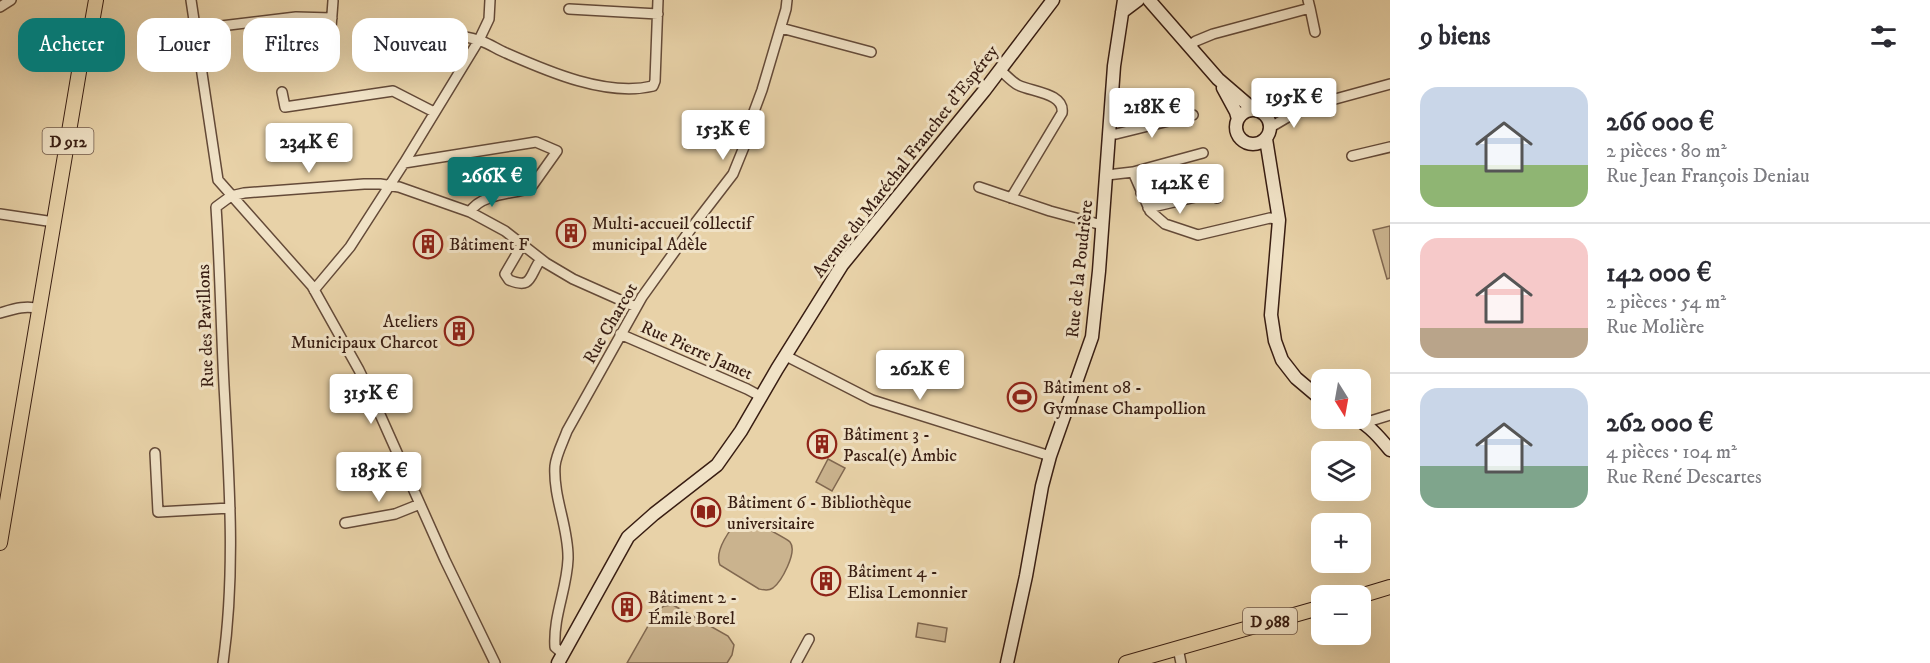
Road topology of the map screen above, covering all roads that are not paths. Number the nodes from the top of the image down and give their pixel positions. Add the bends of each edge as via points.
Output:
1 (11, 0) edge
2 (88, 0) edge
3 (94, 0) edge
4 (191, 0) edge
5 (490, 0) edge
6 (658, 0) edge
7 (787, 0) edge
8 (1053, 0) edge
9 (1138, 0) edge
10 (1149, 0) edge
11 (333, 1) edge
12 (1309, 4) edge
13 (1123, 6) edge
14 (0, 7) edge
15 (569, 9) dead end
16 (658, 14) junction
17 (85, 18) edge
18 (92, 18) edge
19 (194, 18) edge
20 (288, 18) edge
21 (332, 18) joint
22 (781, 28) junction
23 (1316, 32) dead end
24 (468, 38) edge
25 (479, 40) junction
26 (1190, 46) junction
27 (871, 52) dead end
28 (1000, 70) junction
29 (79, 72) edge
30 (202, 72) edge
31 (1218, 79) junction
32 (1390, 84) edge
33 (282, 92) dead end
34 (1306, 107) junction
35 (1258, 111) junction
36 (434, 112) junction
37 (1193, 115) dead end
38 (1238, 120) junction
39 (1109, 133) junction
40 (1268, 133) junction
41 (1251, 145) junction
42 (1390, 147) edge
43 (1203, 153) dead end
44 (1352, 156) dead end
45 (404, 163) junction
46 (1271, 170) junction
47 (1133, 172) junction
48 (1107, 175) junction
49 (388, 185) junction
50 (979, 187) dead end
51 (1160, 189) dead end
52 (1141, 193) junction
53 (231, 196) junction
54 (1011, 198) junction
55 (1217, 198) dead end
56 (1148, 208) junction
57 (470, 212) junction
58 (0, 214) edge
59 (1279, 220) junction
60 (54, 222) junction
61 (1102, 225) junction
62 (522, 244) junction
63 (541, 259) junction
64 (314, 290) junction
65 (636, 307) junction
66 (39, 309) junction
67 (0, 313) edge
68 (620, 334) junction
69 (786, 356) junction
70 (1311, 391) edge
71 (760, 396) junction
72 (1390, 415) edge
73 (1371, 419) edge
74 (1370, 429) edge
75 (1390, 450) edge
76 (155, 453) dead end
77 (1050, 456) junction
78 (5, 489) edge
79 (420, 504) junction
80 (230, 508) junction
81 (345, 523) dead end
82 (0, 543) edge
83 (1388, 586) edge
84 (1371, 592) edge
85 (1311, 610) edge
86 (809, 639) dead end
87 (1178, 648) junction
88 (560, 658) edge
89 (223, 663) edge
90 (495, 663) edge
91 (796, 663) edge
92 (1007, 663) edge
93 (1126, 663) edge
94 (1181, 663) edge

1 - 14 street
2 - 17 main road
3 - 18 main road
4 - 19 street
5 - 25 street via 489,19
6 - 16 street
7 - 22 street, Rue Charcot
8 - 28 street, Avenue du Maréchal Franchet d'Espérey
9 - 13 street, Rue de la Poudrière
10 - 26 street
11 - 21 street
12 - 23 street
12 - 26 street via 1214,34
13 - 39 street, Rue de la Poudrière
15 - 16 street
16 - 25 street via 654,86 642,89 590,85
20 - 21 street
22 - 27 street
22 - 65 street, Rue Charcot via 733,174
24 - 25 street
25 - 36 street
26 - 31 street
28 - 54 street via 1016,85 1052,97 1063,108
28 - 69 street, Avenue du Maréchal Franchet d'Espérey via 842,265
29 - 60 main road, D 912
30 - 53 street via 218,180
31 - 35 street
31 - 38 street
32 - 34 street
33 - 36 street via 285,107 393,92
34 - 35 street
34 - 40 street
35 - 38 street via 1244,112
35 - 40 street via 1269,119
36 - 45 street
37 - 39 street
38 - 41 street via 1238,136
39 - 48 street, Rue de la Poudrière
40 - 41 street via 1262,142
40 - 46 street
41 - 46 street
42 - 44 street
43 - 47 street
45 - 49 street
45 - 57 street via 536,142 557,151 531,189 481,200
46 - 59 street
47 - 48 street
47 - 52 street
48 - 61 street, Rue de la Poudrière
49 - 53 street
49 - 57 street
49 - 64 street via 350,247
50 - 54 street
51 - 52 street
52 - 56 street
53 - 64 street
53 - 80 street, Rue des Pavillons via 216,207
54 - 61 street
55 - 56 street via 1213,193
56 - 59 street via 1165,224 1198,235 1270,218
57 - 62 street
58 - 60 street
59 - 70 street via 1271,315 1275,340 1282,360
60 - 66 main road, D 912
61 - 77 street, Rue de la Poudrière via 1092,338
62 - 63 street
62 - 63 street via 505,274 509,280 526,284
63 - 65 street via 573,279
64 - 79 street via 364,380
65 - 68 street, Rue Charcot
66 - 67 street via 24,307
66 - 78 main road, D 912
68 - 71 street, Rue Pierre Jamet
68 - 88 street, Rue Charcot via 567,431 555,465 568,560 554,630
69 - 71 street, Avenue du Maréchal Franchet d'Espérey
69 - 77 street via 872,400
71 - 88 street, Avenue du Maréchal Franchet d'Espérey via 717,465 628,537
72 - 73 street
74 - 75 street
76 - 80 street via 158,512
77 - 92 street, Rue de la Poudrière
78 - 82 main road, D 912
79 - 81 street via 395,514
79 - 90 street
80 - 89 street, Rue des Pavillons via 230,593
83 - 84 main road
85 - 87 main road, D 988
86 - 91 street
87 - 93 main road, D 988
87 - 94 street

